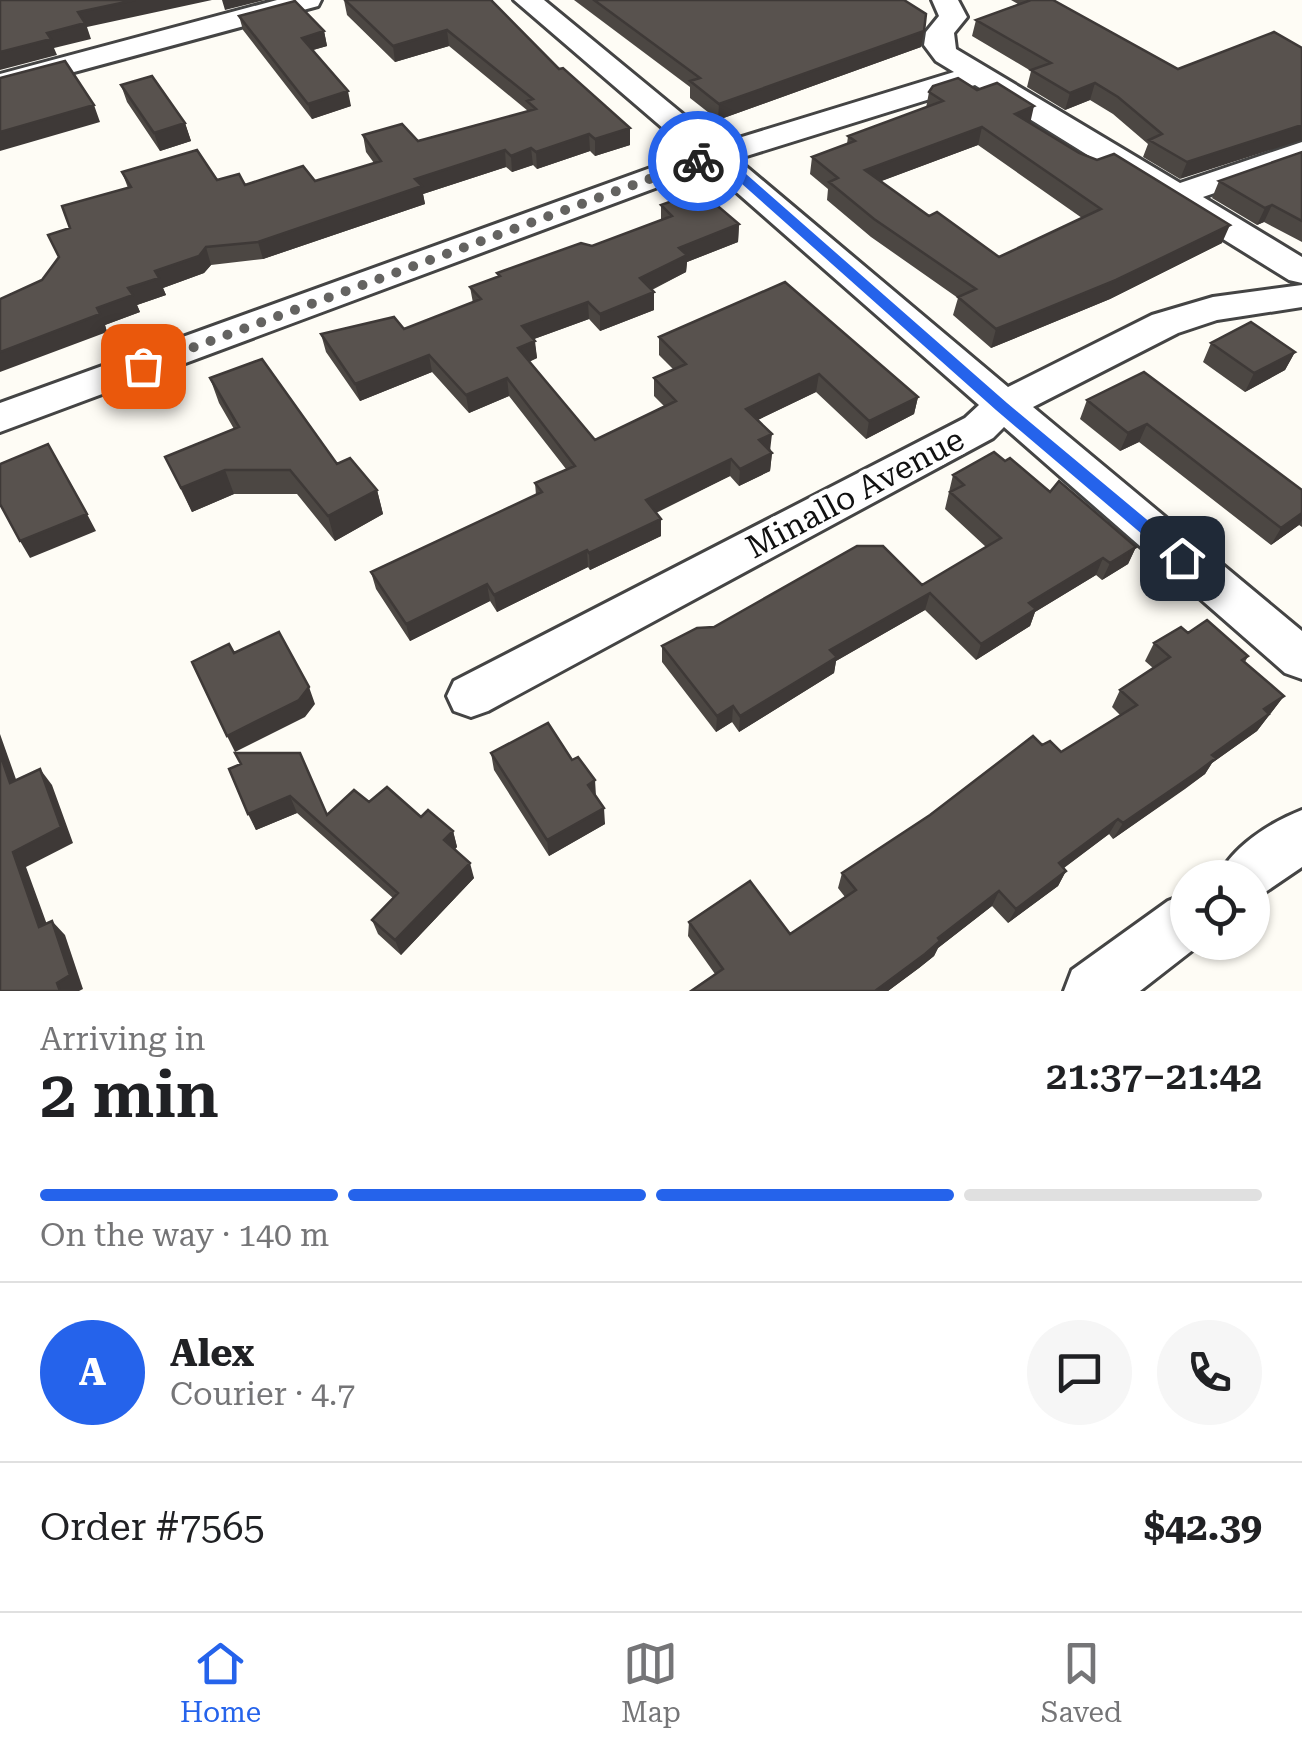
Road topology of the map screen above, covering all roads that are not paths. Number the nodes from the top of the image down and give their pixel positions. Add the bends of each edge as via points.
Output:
1 (308, 0) edge
2 (527, 0) edge
3 (945, 0) edge
4 (946, 55) junction
5 (980, 75) junction
6 (0, 83) edge
7 (823, 120) junction
8 (1302, 152) edge
9 (716, 154) junction
10 (1178, 195) junction
11 (1302, 272) edge
12 (1302, 296) edge
13 (1002, 407) junction
14 (0, 418) edge
15 (1302, 659) edge
16 (471, 696) dead end
17 (1302, 835) edge
18 (1269, 860) edge
19 (1170, 933) edge
20 (1093, 991) edge

1 - 6 street
2 - 9 street
3 - 4 street via 954,16 940,32 938,45
4 - 5 street
4 - 7 street via 834,98
5 - 7 street
5 - 10 street
7 - 9 street
8 - 10 street
9 - 13 street
9 - 14 street
10 - 11 street
12 - 13 street, Minallo Avenue via 1164,324
13 - 15 street
13 - 16 street, Minallo Avenue via 979,428
17 - 18 street
19 - 20 street

